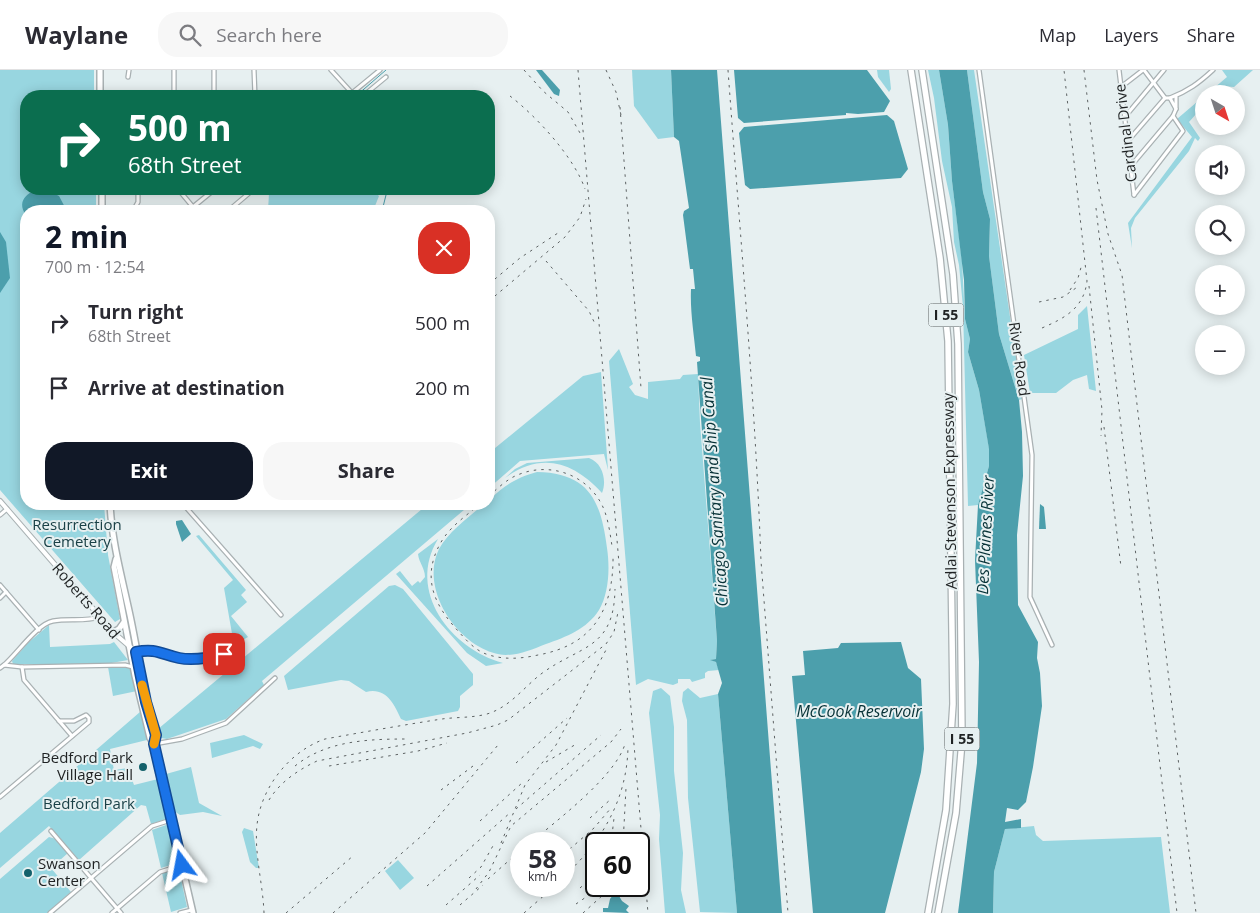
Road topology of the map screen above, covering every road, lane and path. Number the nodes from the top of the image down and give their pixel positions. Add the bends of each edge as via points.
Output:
1 (100, 70) edge
2 (128, 70) edge
3 (174, 70) edge
4 (214, 70) edge
5 (254, 70) edge
6 (331, 70) edge
7 (380, 70) edge
8 (910, 70) edge
9 (922, 70) edge
10 (979, 70) edge
11 (1118, 70) edge
12 (1143, 70) edge
13 (1164, 70) edge
14 (1213, 70) edge
15 (128, 77) dead end
16 (386, 77) dead end
17 (1153, 82) junction
18 (1121, 88) junction
19 (100, 90) edge
20 (174, 90) edge
21 (214, 90) edge
22 (255, 90) edge
23 (349, 90) edge
24 (356, 90) edge
25 (370, 90) edge
26 (1176, 96) junction
27 (1165, 98) junction
28 (1170, 98) junction
29 (1176, 109) junction
30 (1172, 116) junction
31 (1124, 118) junction
32 (1127, 142) junction
33 (1130, 168) junction
34 (183, 195) edge
35 (208, 195) edge
36 (247, 195) edge
37 (191, 205) edge
38 (195, 205) edge
39 (235, 205) edge
40 (0, 501) edge
41 (7, 509) junction
42 (111, 510) edge
43 (188, 510) edge
44 (0, 515) edge
45 (116, 559) junction
46 (0, 585) edge
47 (6, 592) junction
48 (0, 598) edge
49 (281, 615) dead end
50 (100, 616) junction
51 (125, 621) junction
52 (39, 630) junction
53 (113, 632) junction
54 (1052, 644) dead end
55 (130, 647) junction
56 (233, 650) dead end
57 (136, 652) junction
58 (132, 660) junction
59 (4, 665) junction
60 (125, 665) junction
61 (22, 667) junction
62 (0, 668) edge
63 (133, 668) junction
64 (274, 678) dead end
65 (59, 721) junction
66 (72, 736) junction
67 (154, 744) junction
68 (0, 797) edge
69 (172, 820) junction
70 (51, 831) dead end
71 (182, 865) junction
72 (91, 878) junction
73 (117, 908) junction
74 (193, 911) edge
75 (50, 913) edge
76 (112, 913) edge
77 (121, 913) edge
78 (180, 913) edge
79 (928, 913) edge
80 (938, 913) edge

1 - 19 main road
2 - 15 street
3 - 20 street
4 - 21 street
5 - 22 street
6 - 23 street
7 - 24 street
8 - 79 highway, Adlai Stevenson Expressway / I 55 via 940,258 948,340 953,704 946,810
9 - 80 highway, Adlai Stevenson Expressway / I 55 via 953,274 958,344 962,741 956,813
10 - 54 street, River Road via 1032,455 1030,597
11 - 18 street, Cardinal Drive
12 - 17 street
12 - 18 street
13 - 17 street
14 - 26 street via 1191,89
16 - 25 street
17 - 27 street
17 - 31 street
18 - 31 street, Cardinal Drive
26 - 28 street
26 - 29 street
27 - 28 street
27 - 32 street
28 - 29 street
29 - 30 street
30 - 33 street
30 - 33 street, Cardinal Drive via 1183,131 1134,195
31 - 32 street, Cardinal Drive
32 - 33 street, Cardinal Drive
34 - 37 street
35 - 38 street
36 - 39 street
40 - 41 street, Roberts Road
41 - 44 street
41 - 50 street, Roberts Road
42 - 45 main road
43 - 49 street
45 - 51 main road via 114,568
45 - 57 main road
46 - 47 street
47 - 48 street
47 - 52 street
50 - 52 street via 91,620 53,621
50 - 53 street, Roberts Road
51 - 53 main road
51 - 55 main road
52 - 59 street
53 - 55 street, Roberts Road
55 - 57 street, Roberts Road
55 - 58 main road
56 - 57 street via 208,658 181,658 154,650
57 - 67 main road via 156,735
58 - 60 street
58 - 63 main road
59 - 61 street
59 - 62 street
60 - 61 street
60 - 63 street
61 - 65 street via 24,680
63 - 67 main road
64 - 67 street via 226,723 182,739
65 - 66 street
65 - 66 street via 74,721 88,716 88,722
66 - 68 street
67 - 69 main road
69 - 71 main road
69 - 72 street via 152,826
70 - 72 street
71 - 73 street via 160,872
71 - 74 main road
72 - 73 street
72 - 75 street
73 - 76 street
73 - 77 street
74 - 78 street

